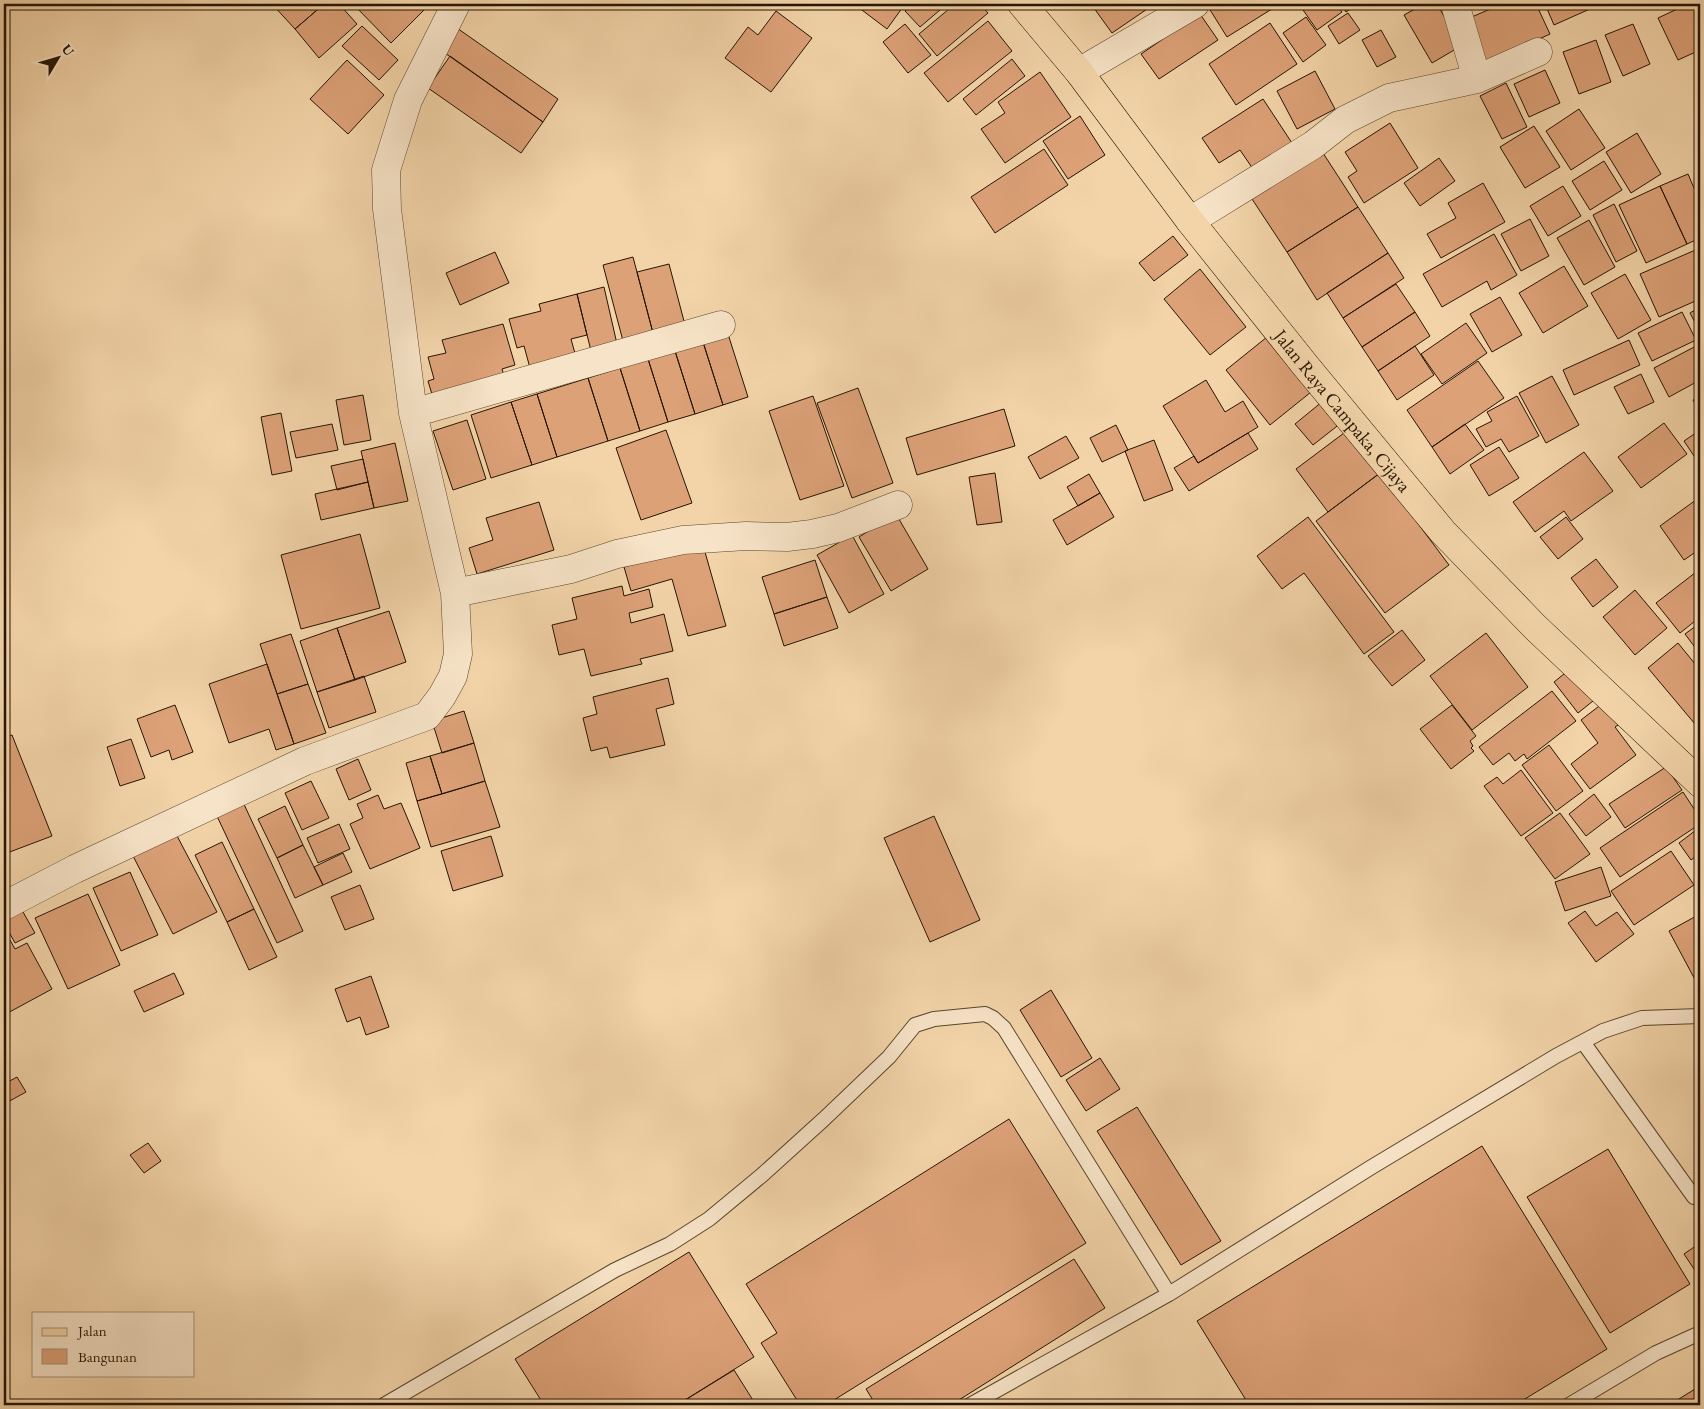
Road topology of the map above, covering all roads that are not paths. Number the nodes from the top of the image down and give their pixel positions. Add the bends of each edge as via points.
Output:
1 (1022, 4) edge
2 (1195, 4) edge
3 (1455, 4) edge
4 (453, 5) edge
5 (1538, 52) dead end
6 (1079, 72) junction
7 (1477, 79) junction
8 (1190, 221) junction
9 (721, 325) dead end
10 (413, 413) junction
11 (898, 505) dead end
12 (455, 593) junction
13 (1700, 782) edge
14 (4, 906) edge
15 (1700, 1016) edge
16 (1583, 1042) junction
17 (1694, 1197) dead end
18 (1169, 1294) junction
19 (1700, 1333) edge
20 (384, 1405) edge
21 (970, 1405) edge
22 (1569, 1405) edge

1 - 6 main road, Jalan Raya Campaka, Cijaya
2 - 6 street
3 - 7 street
4 - 10 street via 408,100 386,170 387,209
5 - 7 street
6 - 8 main road, Jalan Raya Campaka, Cijaya
7 - 8 street via 1389,98 1345,120 1313,145
8 - 13 main road, Jalan Raya Campaka, Cijaya via 1443,532 1535,627
9 - 10 street
10 - 12 street
11 - 12 street via 838,528 812,534 683,540 617,554 571,569
12 - 14 street via 458,654 453,676 427,716 306,761
15 - 16 lane via 1642,1018
16 - 17 lane
16 - 18 lane via 1370,1168
18 - 20 lane via 1004,1028 985,1014 934,1019 915,1025 889,1057 824,1119 709,1219 670,1244 614,1270
18 - 21 lane
19 - 22 lane via 1656,1353

